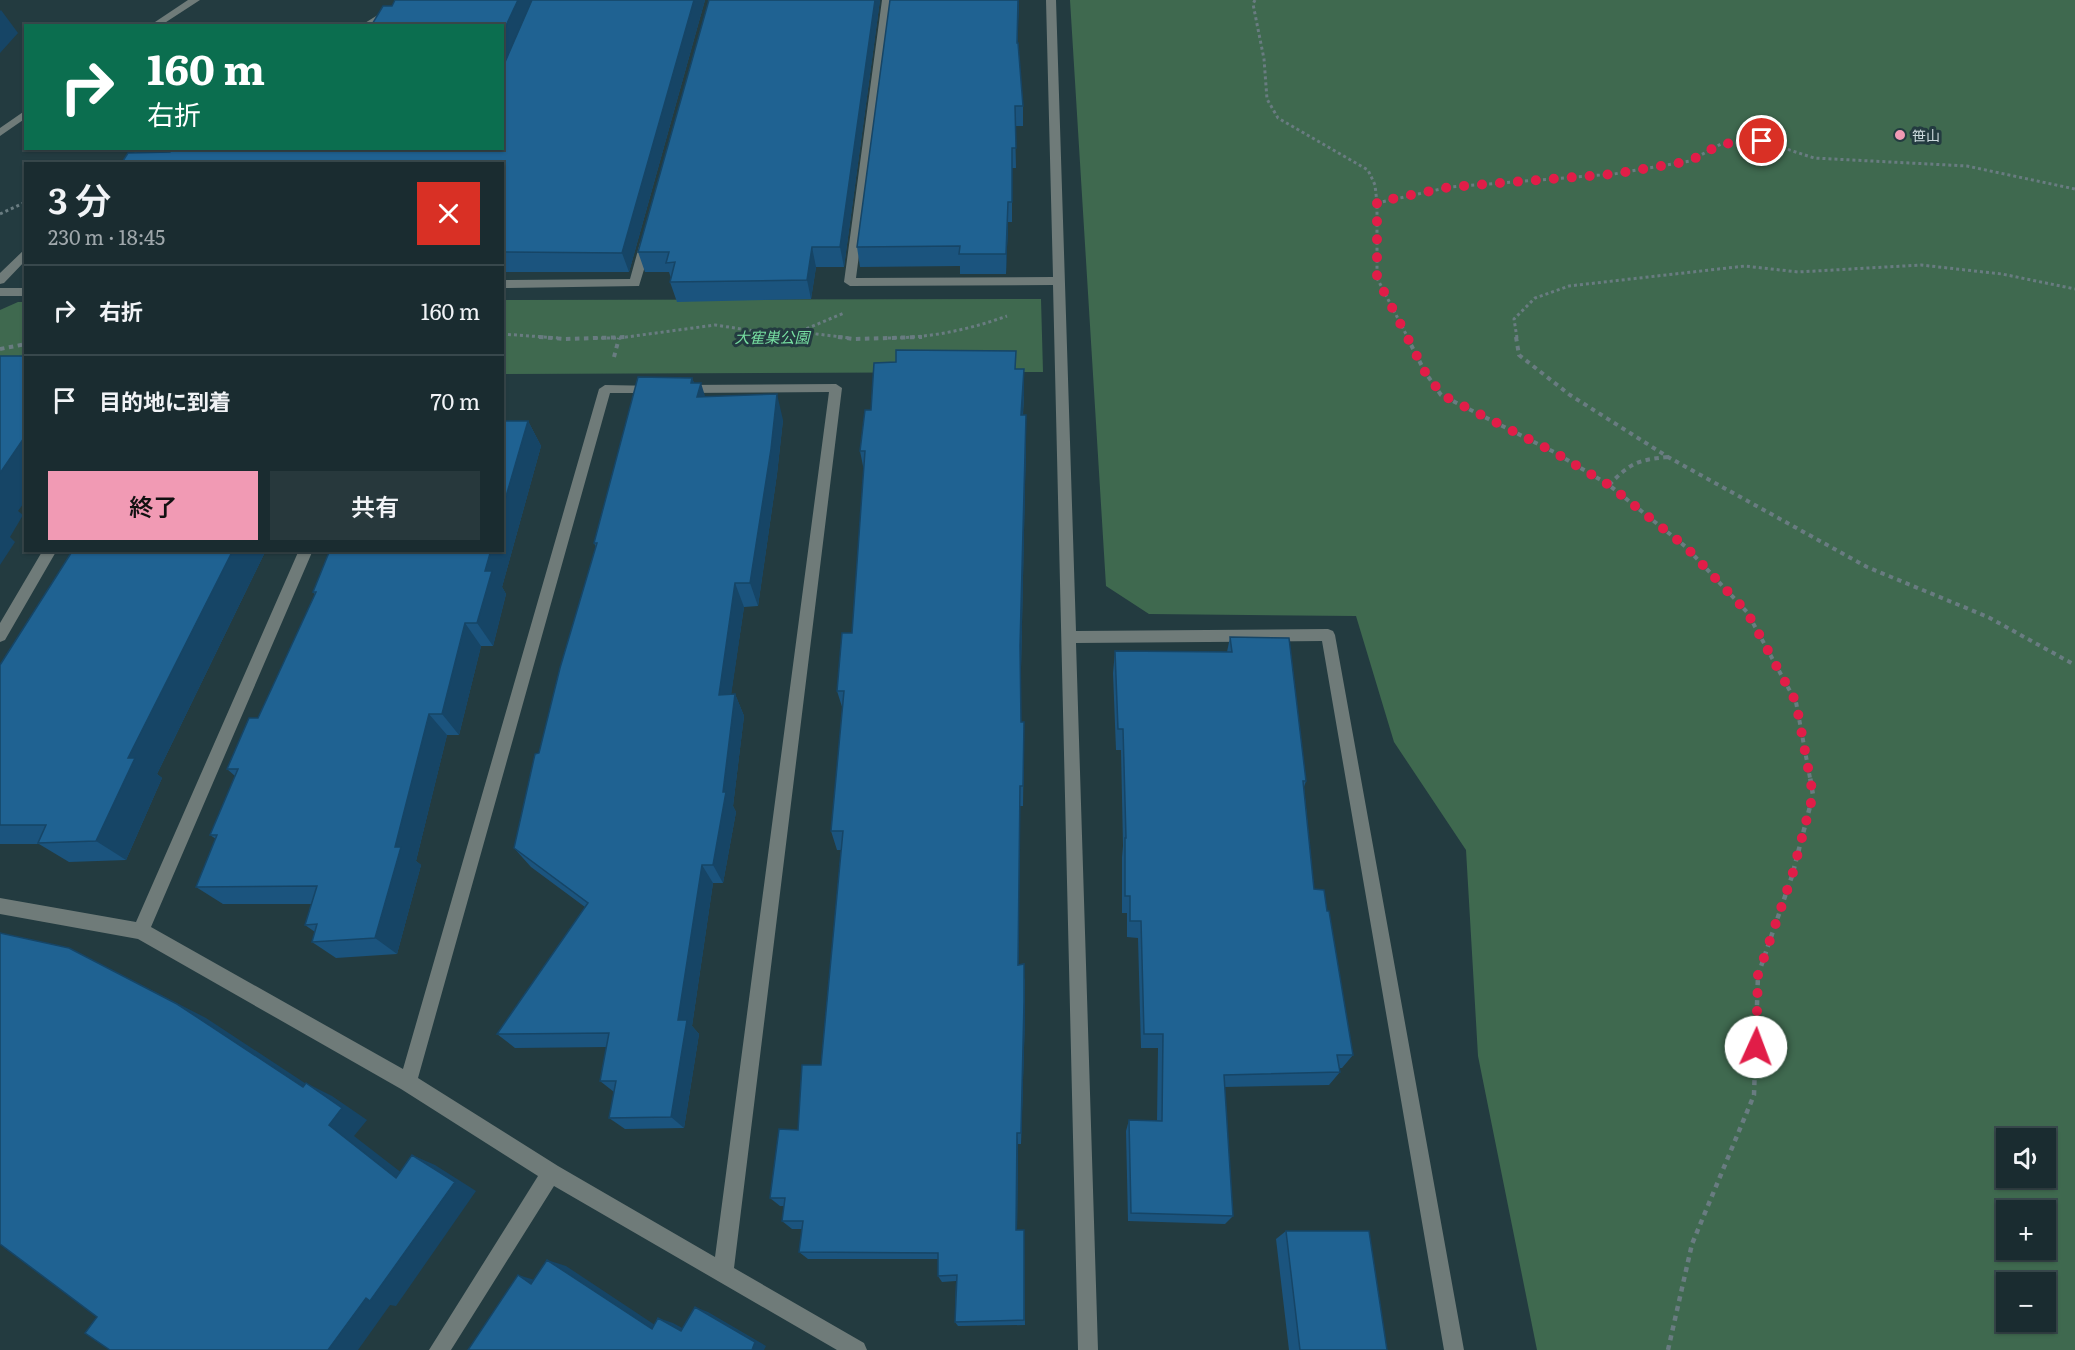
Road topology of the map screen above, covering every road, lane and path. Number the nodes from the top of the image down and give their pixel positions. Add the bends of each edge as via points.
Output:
1 (195, 0) edge
2 (409, 0) edge
3 (887, 0) edge
4 (1051, 0) edge
5 (1255, 0) edge
6 (156, 24) edge
7 (367, 24) edge
8 (24, 115) edge
9 (0, 133) edge
10 (144, 150) edge
11 (129, 162) edge
12 (2075, 189) edge
13 (1377, 202) junction
14 (24, 203) edge
15 (0, 214) edge
16 (650, 226) edge
17 (24, 254) edge
18 (0, 280) edge
19 (1059, 281) junction
20 (504, 284) edge
21 (2075, 289) edge
22 (0, 292) edge
23 (24, 292) edge
24 (504, 334) edge
25 (24, 344) edge
26 (0, 349) edge
27 (1668, 457) junction
28 (1609, 485) junction
29 (49, 552) edge
30 (305, 552) edge
31 (0, 636) edge
32 (1068, 637) junction
33 (2075, 665) edge
34 (0, 906) edge
35 (141, 931) junction
36 (408, 1082) junction
37 (551, 1173) junction
38 (723, 1274) junction
39 (439, 1350) edge
40 (857, 1350) edge
41 (1088, 1350) edge
42 (1454, 1350) edge
43 (1668, 1350) edge

1 - 6 street
2 - 7 street
3 - 19 street via 850,282
4 - 19 street
5 - 13 path via 1267,99 1278,118 1368,170
8 - 9 street
10 - 11 street
12 - 13 path via 1967,166 1814,158 1762,141 1721,144 1690,161 1614,174 1450,187
13 - 28 path via 1377,278 1425,372 1442,395
14 - 15 path
16 - 20 street via 635,283
17 - 18 street
19 - 24 path via 1017,313 973,328 916,338 854,339 715,325 619,338
19 - 32 street
21 - 27 path via 2002,274 1921,265 1798,272 1745,266 1569,286 1536,298 1514,319 1519,355 1570,395
22 - 23 street
25 - 26 path
27 - 28 path via 1626,467
27 - 33 path via 1867,567 1988,617
28 - 43 path via 1686,547 1747,612 1796,702 1813,795 1792,876 1758,975 1754,1095 1692,1244
29 - 31 street
30 - 35 street
32 - 41 street
32 - 42 street via 1328,635
34 - 35 street
35 - 36 street
36 - 37 street
36 - 38 street via 604,389 836,388
37 - 38 street
37 - 39 street
38 - 40 street

